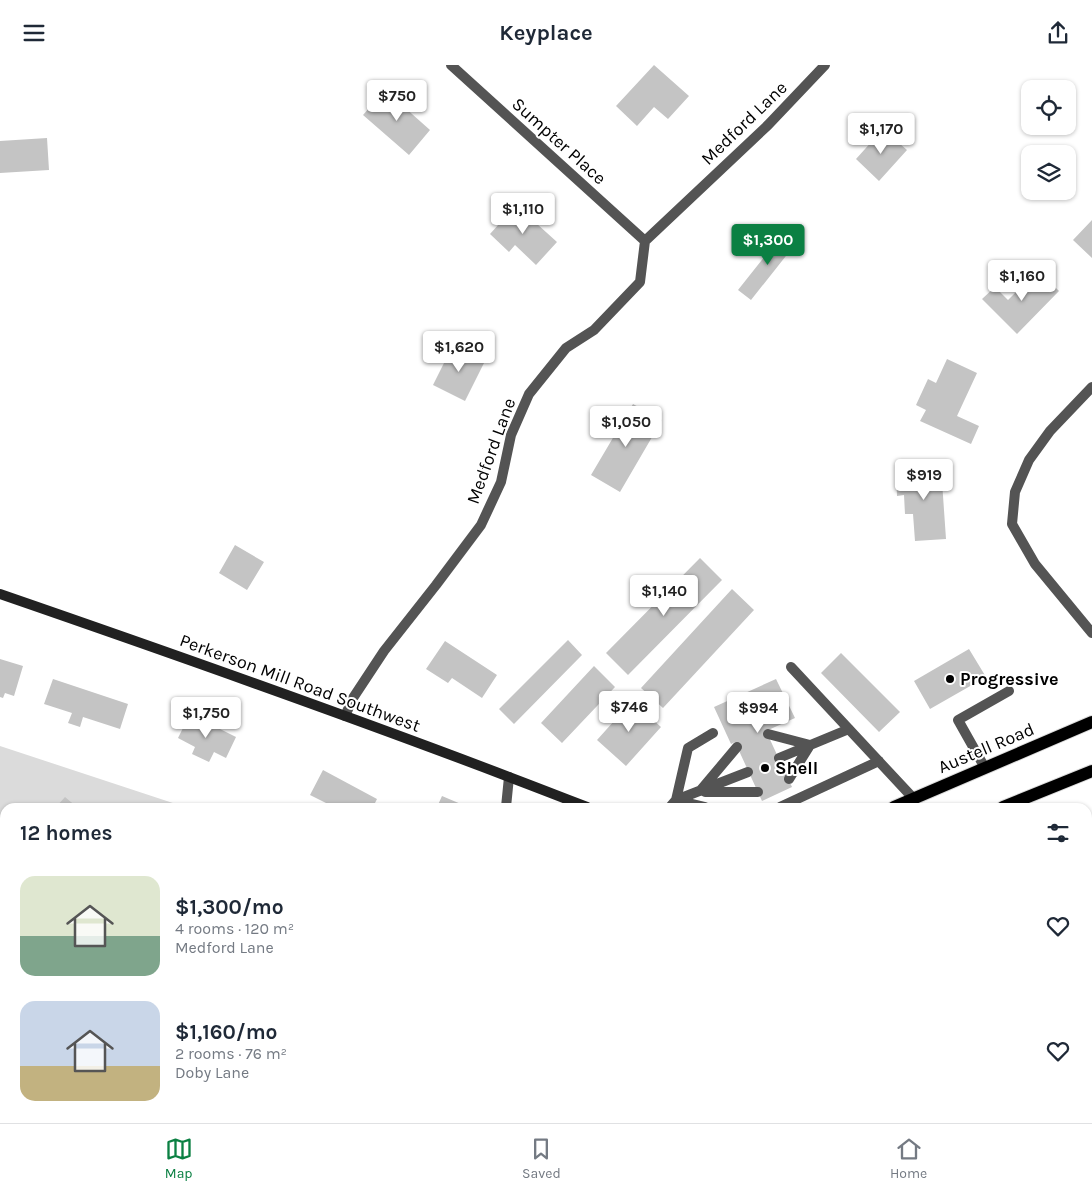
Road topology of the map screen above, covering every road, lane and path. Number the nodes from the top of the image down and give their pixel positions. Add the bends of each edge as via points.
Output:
1 (451, 65) edge
2 (825, 65) edge
3 (645, 241) junction
4 (1092, 387) edge
5 (0, 594) edge
6 (1092, 633) edge
7 (791, 667) dead end
8 (1009, 691) dead end
9 (345, 716) junction
10 (1092, 722) edge
11 (849, 729) junction
12 (713, 733) dead end
13 (768, 734) dead end
14 (810, 745) junction
15 (737, 747) dead end
16 (779, 758) dead end
17 (879, 761) junction
18 (985, 767) junction
19 (1092, 771) edge
20 (748, 772) dead end
21 (509, 777) junction
22 (788, 779) dead end
23 (699, 791) junction
24 (758, 793) dead end
25 (914, 799) junction
26 (506, 803) edge
27 (577, 803) edge
28 (673, 803) edge
29 (675, 803) edge
30 (789, 803) edge
31 (904, 803) edge
32 (1026, 803) edge

1 - 3 street, Sumpter Place
2 - 3 street, Medford Lane via 768,125
3 - 9 street, Medford Lane via 640,282 594,330 566,348 529,394 511,435 501,482 481,525 384,651
4 - 6 street via 1050,431 1029,460 1015,492 1012,524 1035,564
5 - 9 street, Perkerson Mill Road Southwest
7 - 11 street
8 - 18 street via 958,720
9 - 21 street, Perkerson Mill Road Southwest
10 - 18 main road, Austell Road
11 - 14 street
11 - 17 street
12 - 28 street via 688,748
13 - 14 street
14 - 16 street
14 - 22 street
15 - 23 street
17 - 25 street
17 - 30 street
18 - 25 main road, Austell Road
19 - 32 main road
20 - 23 street
21 - 26 street
21 - 27 street, Perkerson Mill Road Southwest
23 - 24 street
23 - 29 street
25 - 31 main road, Austell Road

